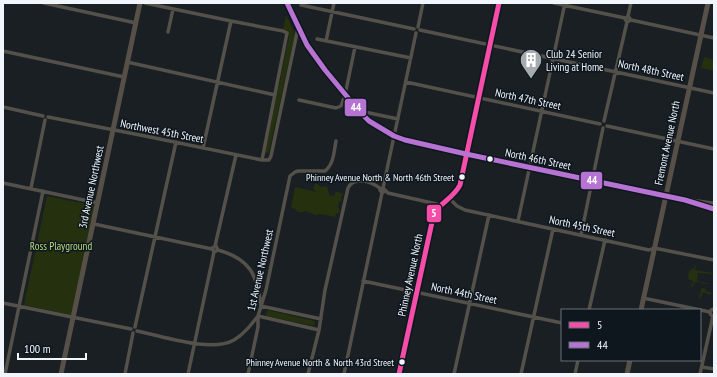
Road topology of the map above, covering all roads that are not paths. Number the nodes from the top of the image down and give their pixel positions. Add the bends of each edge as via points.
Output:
1 (44, 3) edge
2 (140, 3) edge
3 (145, 3) edge
4 (287, 3) edge
5 (334, 3) edge
6 (423, 3) edge
7 (499, 3) edge
8 (554, 3) edge
9 (631, 3) edge
10 (708, 3) edge
11 (564, 4) edge
12 (301, 5) dead end
13 (173, 9) junction
14 (332, 12) junction
15 (628, 19) junction
16 (231, 21) junction
17 (136, 23) junction
18 (298, 27) junction
19 (417, 29) junction
20 (168, 32) dead end
21 (701, 35) junction
22 (714, 38) edge
23 (317, 39) dead end
24 (326, 41) junction
25 (490, 45) junction
26 (355, 47) junction
27 (3, 51) edge
28 (411, 58) junction
29 (553, 58) junction
30 (127, 62) junction
31 (616, 72) junction
32 (124, 77) junction
33 (217, 82) junction
34 (406, 82) junction
35 (690, 88) junction
36 (714, 93) edge
37 (275, 95) junction
38 (345, 95) junction
39 (478, 98) junction
40 (299, 100) dead end
41 (3, 107) edge
42 (360, 111) junction
43 (542, 111) junction
44 (45, 118) junction
45 (398, 119) junction
46 (604, 122) junction
47 (600, 124) junction
48 (605, 127) junction
49 (113, 130) junction
50 (394, 136) junction
51 (336, 141) dead end
52 (678, 141) junction
53 (176, 142) junction
54 (203, 148) junction
55 (714, 148) edge
56 (466, 154) junction
57 (236, 155) junction
58 (262, 160) junction
59 (530, 167) junction
60 (592, 180) junction
61 (3, 182) edge
62 (31, 188) junction
63 (383, 190) junction
64 (43, 191) junction
65 (666, 196) junction
66 (450, 200) junction
67 (685, 200) junction
68 (98, 202) junction
69 (714, 204) edge
70 (441, 205) junction
71 (714, 209) edge
72 (489, 215) junction
73 (518, 221) junction
74 (94, 224) junction
75 (553, 228) junction
76 (582, 235) junction
77 (156, 237) junction
78 (605, 240) junction
79 (654, 248) junction
80 (215, 249) junction
81 (714, 260) edge
82 (363, 281) junction
83 (417, 292) junction
84 (643, 298) junction
85 (3, 303) edge
86 (470, 304) junction
87 (19, 306) junction
88 (261, 306) junction
89 (589, 309) edge
90 (641, 309) edge
91 (696, 309) edge
92 (714, 309) edge
93 (701, 310) edge
94 (710, 312) junction
95 (258, 316) junction
96 (713, 316) edge
97 (533, 317) junction
98 (73, 318) junction
99 (321, 319) junction
100 (561, 323) edge
101 (134, 330) junction
102 (318, 330) junction
103 (195, 344) junction
104 (578, 361) edge
105 (630, 361) edge
106 (702, 366) junction
107 (714, 369) edge
108 (5, 374) edge
109 (61, 374) edge
110 (125, 374) edge
111 (188, 374) edge
112 (248, 374) edge
113 (308, 374) edge
114 (344, 374) edge
115 (399, 374) edge
116 (454, 374) edge
117 (521, 374) edge
118 (575, 374) edge
119 (627, 374) edge
120 (700, 374) edge

1 - 17 street
2 - 17 street, 3rd Avenue Northwest
3 - 13 street
4 - 18 street, North 46th Street
5 - 14 street
6 - 19 street
7 - 25 street
8 - 11 street
9 - 15 street
10 - 21 street, Fremont Avenue North
11 - 15 street
11 - 29 street
12 - 14 street, North 48th Street
13 - 16 street
13 - 20 street
14 - 19 street, North 48th Street
14 - 24 street
15 - 21 street
15 - 31 street
16 - 33 street
16 - 37 street via 287,33
17 - 30 street, 3rd Avenue Northwest
18 - 38 street, North 46th Street via 317,60
18 - 58 street via 271,156 269,160
19 - 25 street, North 48th Street
19 - 28 street
21 - 22 street
21 - 35 street, Fremont Avenue North
23 - 24 street
24 - 26 street
25 - 29 street, North 48th Street
25 - 39 street
26 - 28 street
26 - 38 street
27 - 32 street
28 - 34 street
29 - 31 street, North 48th Street
29 - 43 street
30 - 32 street, 3rd Avenue Northwest
30 - 33 street
31 - 35 street, North 48th Street
31 - 46 street
32 - 49 street, 3rd Avenue Northwest
33 - 37 street
33 - 54 street
34 - 39 street, North 47th Street
34 - 45 street
35 - 36 street, North 48th Street
35 - 52 street, Fremont Avenue North
37 - 58 street
38 - 40 street via 338,108
38 - 42 street, North 46th Street
39 - 43 street, North 47th Street
39 - 56 street
41 - 44 street, Northwest 45th Street
42 - 45 street
42 - 50 street, North 46th Street
43 - 47 street, North 47th Street
43 - 59 street
44 - 49 street, Northwest 45th Street
44 - 62 street
45 - 50 street
46 - 47 street
46 - 48 street via 607,123
47 - 48 street
48 - 52 street
48 - 60 street
49 - 53 street, Northwest 45th Street
49 - 68 street, 3rd Avenue Northwest
50 - 56 street, North 46th Street
50 - 63 street
51 - 88 street, 1st Avenue Northwest via 331,164 325,171 307,170 294,172 290,176
52 - 55 street
52 - 65 street, Fremont Avenue North
53 - 54 street, Northwest 45th Street
53 - 77 street
54 - 57 street, Northwest 45th Street
56 - 59 street, North 46th Street
56 - 66 street via 458,188
57 - 58 street, Northwest 45th Street
57 - 80 street
59 - 60 street, North 46th Street
59 - 73 street
60 - 65 street, North 46th Street
60 - 76 street
61 - 62 street
62 - 64 street
63 - 70 street
63 - 82 street
63 - 99 street via 374,183 360,180 352,182 347,190
64 - 68 street
64 - 87 street
65 - 67 street, North 46th Street
65 - 79 street, Fremont Avenue North
66 - 70 street
66 - 72 street, North 45th Street via 462,209
67 - 69 street, North 46th Street
67 - 71 street, North 46th Street
68 - 74 street, 3rd Avenue Northwest
70 - 83 street, Phinney Avenue North via 433,216
72 - 73 street, North 45th Street
72 - 86 street
73 - 75 street, North 45th Street
74 - 77 street
74 - 98 street, 3rd Avenue Northwest
75 - 76 street, North 45th Street
75 - 97 street
76 - 78 street, North 45th Street
77 - 80 street
77 - 101 street
78 - 79 street, North 45th Street via 649,250
78 - 89 street
79 - 81 street, North 45th Street
79 - 84 street, Fremont Avenue North
80 - 88 street via 242,259 257,281
80 - 103 street
82 - 83 street, North 44th Street
82 - 114 street
83 - 86 street, North 44th Street
83 - 115 street, Phinney Avenue North
84 - 90 street, Fremont Avenue North
84 - 91 street
85 - 87 street
86 - 97 street, North 44th Street
86 - 116 street
87 - 98 street
87 - 108 street
88 - 95 street, 1st Avenue Northwest
88 - 99 street
92 - 94 street
93 - 94 street
94 - 96 street
95 - 102 street
95 - 103 street via 244,333 234,340 214,346
95 - 112 street, 1st Avenue Northwest
96 - 106 street
97 - 100 street, North 44th Street
97 - 117 street
98 - 101 street
98 - 109 street, 3rd Avenue Northwest
99 - 102 street
101 - 103 street
101 - 110 street
102 - 113 street
103 - 111 street
104 - 118 street
105 - 119 street
106 - 107 street
106 - 120 street

